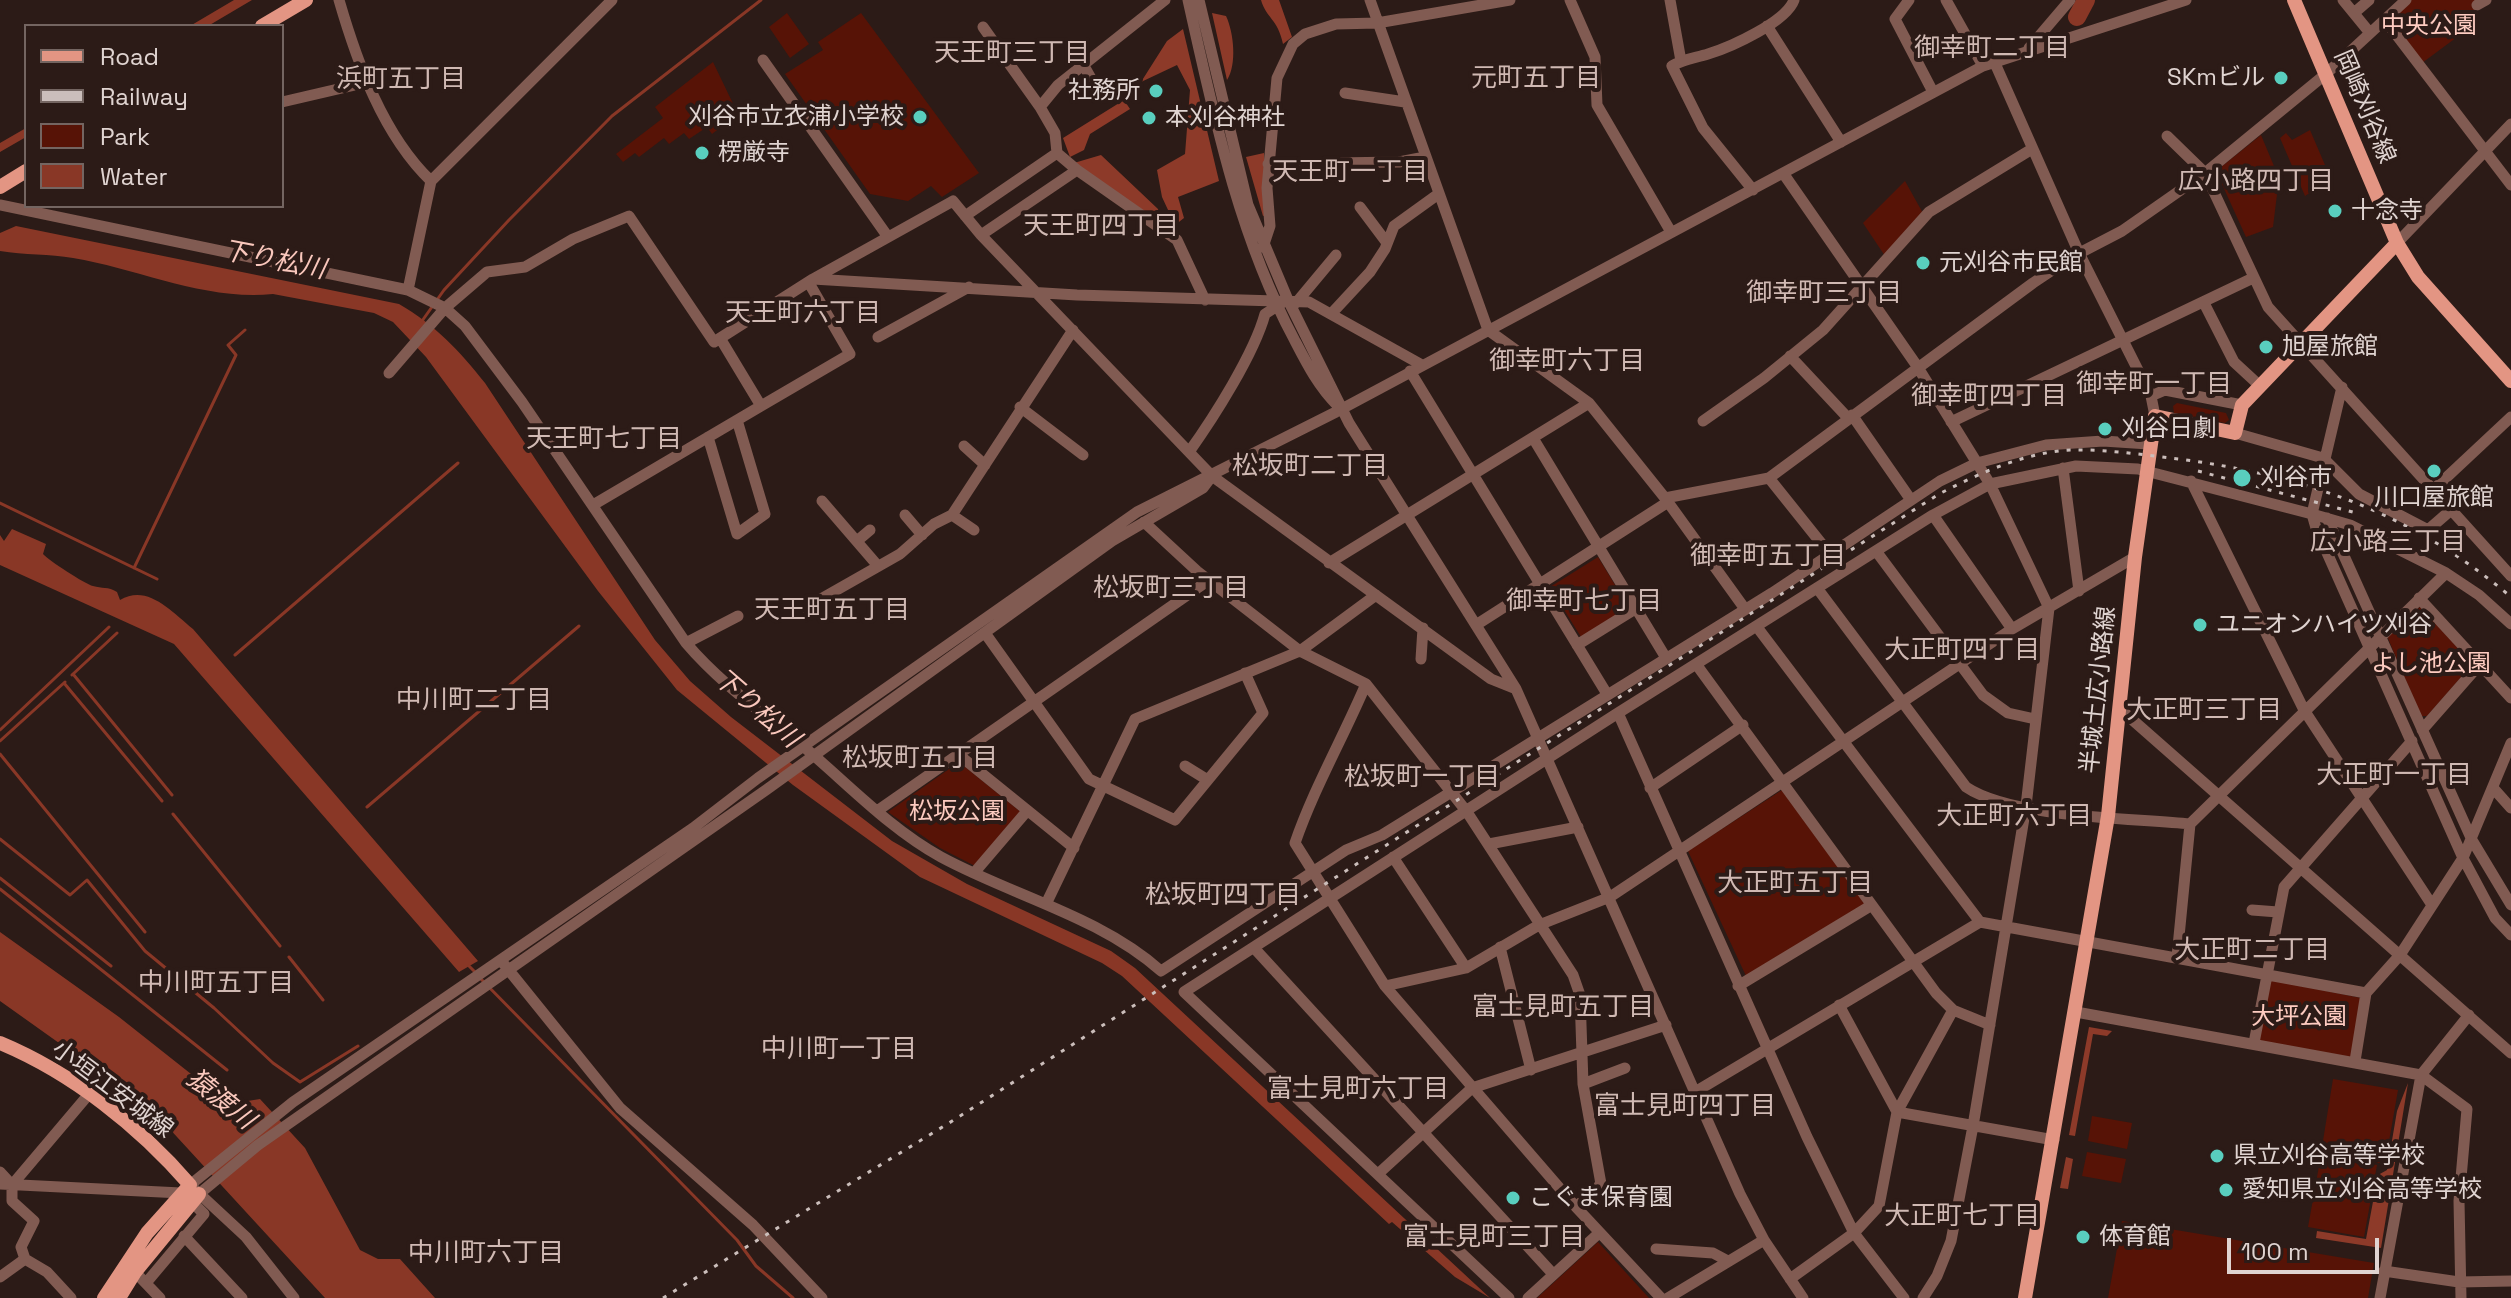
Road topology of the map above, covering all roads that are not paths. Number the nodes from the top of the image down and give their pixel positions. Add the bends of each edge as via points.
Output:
1 (306, 0) edge
2 (339, 0) edge
3 (612, 0) edge
4 (1188, 0) edge
5 (1199, 0) edge
6 (1370, 0) edge
7 (1510, 0) edge
8 (1570, 0) edge
9 (1670, 0) edge
10 (1794, 0) edge
11 (1909, 0) edge
12 (1946, 0) edge
13 (2070, 0) edge
14 (2186, 0) edge
15 (2294, 0) edge
16 (2343, 0) edge
17 (2369, 0) edge
18 (2406, 0) edge
19 (1163, 1) edge
20 (2354, 13) junction
21 (2385, 20) junction
22 (1377, 23) junction
23 (265, 24) edge
24 (1767, 26) junction
25 (983, 27) dead end
26 (2370, 33) junction
27 (2028, 49) junction
28 (763, 60) dead end
29 (1681, 61) junction
30 (1989, 64) junction
31 (1084, 66) junction
32 (2327, 73) junction
33 (368, 82) junction
34 (1097, 89) dead end
35 (1933, 92) junction
36 (1345, 93) dead end
37 (284, 102) edge
38 (1405, 102) junction
39 (1040, 107) junction
40 (2511, 124) edge
41 (2167, 136) dead end
42 (1841, 142) junction
43 (2032, 149) junction
44 (2484, 152) junction
45 (1057, 153) junction
46 (1425, 157) junction
47 (1268, 164) junction
48 (1077, 170) junction
49 (24, 172) edge
50 (1783, 173) junction
51 (2205, 173) junction
52 (431, 181) junction
53 (2511, 185) edge
54 (0, 187) edge
55 (1753, 190) junction
56 (1437, 195) junction
57 (0, 205) edge
58 (1360, 207) dead end
59 (965, 216) junction
60 (1671, 232) junction
61 (981, 235) junction
62 (888, 237) junction
63 (1387, 243) junction
64 (2397, 243) junction
65 (1263, 247) junction
66 (2079, 253) junction
67 (1336, 255) dead end
68 (2253, 278) junction
69 (811, 281) junction
70 (969, 287) junction
71 (1860, 287) junction
72 (408, 290) junction
73 (1034, 291) junction
74 (1205, 300) junction
75 (1284, 302) junction
76 (2204, 303) junction
77 (439, 308) junction
78 (1332, 313) junction
79 (1073, 330) junction
80 (1488, 330) junction
81 (878, 337) dead end
82 (720, 338) junction
83 (2121, 342) junction
84 (2299, 343) junction
85 (1790, 356) junction
86 (1917, 366) junction
87 (1416, 368) junction
88 (389, 373) dead end
89 (2511, 381) edge
90 (2260, 386) junction
91 (2342, 387) junction
92 (2151, 396) junction
93 (1589, 403) junction
94 (2242, 405) junction
95 (761, 406) junction
96 (1020, 407) junction
97 (1341, 409) junction
98 (2155, 416) junction
99 (1850, 417) junction
100 (2511, 417) edge
101 (737, 420) junction
102 (1703, 421) dead end
103 (1951, 422) junction
104 (2235, 433) junction
105 (708, 437) junction
106 (1533, 438) junction
107 (2149, 444) junction
108 (964, 446) dead end
109 (1189, 452) junction
110 (1083, 455) dead end
111 (2323, 458) junction
112 (1977, 463) junction
113 (985, 465) junction
114 (2063, 468) junction
115 (2147, 470) junction
116 (1474, 474) junction
117 (1212, 476) junction
118 (1769, 478) junction
119 (2191, 481) junction
120 (1990, 484) junction
121 (2433, 490) junction
122 (1667, 500) junction
123 (1911, 500) junction
124 (822, 501) dead end
125 (593, 505) junction
126 (2451, 510) junction
127 (2312, 514) junction
128 (905, 515) dead end
129 (952, 515) junction
130 (1933, 515) junction
131 (1407, 517) junction
132 (2327, 518) junction
133 (1144, 522) junction
134 (870, 530) dead end
135 (974, 530) dead end
136 (922, 535) junction
137 (857, 541) junction
138 (1599, 549) junction
139 (1876, 551) junction
140 (1829, 553) junction
141 (2135, 557) junction
142 (1329, 563) junction
143 (878, 566) junction
144 (2446, 573) junction
145 (2511, 576) edge
146 (1209, 580) junction
147 (1541, 585) junction
148 (1817, 588) junction
149 (2079, 591) junction
150 (1376, 595) junction
151 (2419, 598) junction
152 (805, 608) dead end
153 (2049, 608) junction
154 (1635, 609) junction
155 (1745, 609) junction
156 (738, 616) dead end
157 (2511, 624) edge
158 (1476, 625) junction
159 (1757, 627) junction
160 (1423, 628) junction
161 (2012, 629) junction
162 (985, 633) junction
163 (2380, 635) junction
164 (686, 643) junction
165 (1577, 645) junction
166 (2369, 646) junction
167 (1300, 651) junction
168 (1666, 658) junction
169 (1421, 659) dead end
170 (1501, 663) junction
171 (1696, 664) junction
172 (1959, 664) junction
173 (2479, 665) junction
174 (1245, 673) junction
175 (1491, 679) junction
176 (1366, 684) junction
177 (1516, 689) junction
178 (1607, 694) junction
179 (2511, 698) edge
180 (1034, 702) junction
181 (1901, 702) junction
182 (2119, 708) junction
183 (2304, 710) junction
184 (1618, 713) junction
185 (2035, 719) junction
186 (1743, 725) junction
187 (2422, 730) junction
188 (1539, 736) junction
189 (2412, 741) junction
190 (1843, 742) junction
191 (2511, 743) edge
192 (807, 752) junction
193 (959, 755) junction
194 (1548, 759) junction
195 (1185, 766) dead end
196 (1206, 779) junction
197 (1783, 782) junction
198 (1103, 785) junction
199 (1650, 788) junction
200 (2494, 789) junction
201 (1451, 791) junction
202 (2221, 794) junction
203 (2362, 797) junction
204 (2026, 806) junction
205 (2511, 808) edge
206 (877, 811) junction
207 (1027, 811) junction
208 (1467, 812) junction
209 (2108, 816) junction
210 (2190, 824) junction
211 (1578, 827) junction
212 (2472, 840) junction
213 (1489, 844) junction
214 (1074, 848) junction
215 (1678, 853) junction
216 (1393, 857) junction
217 (2463, 858) junction
218 (2300, 865) junction
219 (974, 873) junction
220 (1313, 873) junction
221 (1610, 897) junction
222 (1331, 900) junction
223 (1046, 904) junction
224 (1872, 905) junction
225 (2432, 905) junction
226 (2511, 905) edge
227 (2252, 910) dead end
228 (2278, 912) junction
229 (1980, 922) junction
230 (1539, 925) junction
231 (2008, 927) junction
232 (2511, 935) edge
233 (2088, 943) junction
234 (1500, 947) junction
235 (1255, 949) junction
236 (2400, 955) junction
237 (2177, 957) junction
238 (1914, 962) junction
239 (504, 965) junction
240 (1466, 968) junction
241 (2266, 974) junction
242 (1385, 986) junction
243 (1738, 986) junction
244 (471, 988) junction
245 (2366, 993) junction
246 (1839, 1005) junction
247 (1953, 1010) junction
248 (2076, 1012) junction
249 (2469, 1015) junction
250 (1666, 1025) junction
251 (1990, 1025) junction
252 (0, 1043) edge
253 (2254, 1043) junction
254 (1766, 1050) junction
255 (2511, 1053) edge
256 (1582, 1054) junction
257 (2355, 1061) junction
258 (1625, 1068) dead end
259 (1531, 1070) junction
260 (2421, 1075) junction
261 (1583, 1084) junction
262 (1472, 1088) junction
263 (1695, 1092) junction
264 (89, 1094) junction
265 (1897, 1112) junction
266 (1973, 1126) junction
267 (1423, 1134) junction
268 (2054, 1140) junction
269 (0, 1172) edge
270 (1378, 1174) junction
271 (6, 1184) edge
272 (193, 1193) junction
273 (1576, 1207) junction
274 (1599, 1233) junction
275 (1854, 1233) junction
276 (184, 1236) junction
277 (1764, 1240) junction
278 (1656, 1249) dead end
279 (25, 1259) junction
280 (1728, 1261) junction
281 (2384, 1271) junction
282 (135, 1272) junction
283 (1553, 1274) junction
284 (0, 1277) edge
285 (1790, 1279) junction
286 (2511, 1281) edge
287 (2459, 1282) junction
288 (146, 1283) junction
289 (71, 1298) edge
290 (104, 1298) edge
291 (119, 1298) edge
292 (160, 1298) edge
293 (242, 1298) edge
294 (294, 1298) edge
295 (822, 1298) edge
296 (1509, 1298) edge
297 (1528, 1298) edge
298 (1661, 1298) edge
299 (1668, 1298) edge
300 (1803, 1298) edge
301 (1904, 1298) edge
302 (1923, 1298) edge
303 (2025, 1298) edge
304 (2380, 1298) edge
305 (2461, 1298) edge

1 - 23 main road
2 - 33 street
3 - 52 street
4 - 75 street via 1241,220
5 - 65 street
6 - 22 street
7 - 22 street
8 - 60 street via 1595,57 1597,105
9 - 29 street
10 - 24 street
11 - 35 street via 1895,19
12 - 30 street
13 - 27 street
14 - 27 street
15 - 32 main road, 岡崎刈谷線
16 - 20 street
17 - 20 street
18 - 21 street
19 - 31 street
20 - 26 street
21 - 26 street
21 - 44 street
22 - 38 street
22 - 47 street via 1336,24 1305,34 1293,44 1277,78
24 - 29 street via 1711,54
24 - 42 street
25 - 39 street
26 - 32 street
27 - 30 street
28 - 62 street
29 - 55 street via 1672,66 1703,128
30 - 35 street
30 - 43 street
31 - 34 street
31 - 39 street
32 - 51 street
32 - 64 main road, 岡崎刈谷線
33 - 37 street
33 - 52 street via 409,160
35 - 42 street
36 - 38 street
38 - 46 street
39 - 45 street via 1055,133
40 - 44 street
41 - 51 street
42 - 50 street
43 - 66 street
43 - 71 street via 1929,212
44 - 53 street
44 - 64 street
45 - 48 street
45 - 59 street
46 - 47 street via 1359,164
46 - 56 street
47 - 65 street via 1270,226
48 - 61 street
48 - 74 street via 1177,240
49 - 54 main road
50 - 55 street
50 - 71 street
51 - 66 street via 2122,231
51 - 68 street
52 - 72 street
55 - 60 street
56 - 63 street via 1394,226
56 - 80 street
57 - 72 street
58 - 63 street
59 - 61 street
59 - 62 street via 953,201
60 - 80 street
61 - 73 street
62 - 69 street
63 - 78 street via 1370,272
64 - 84 main road
64 - 89 main road, 岡崎刈谷線 via 2418,277
65 - 75 street
66 - 83 street
66 - 86 street
67 - 75 street
68 - 76 street
68 - 84 street via 2268,307
69 - 70 street
69 - 82 street
69 - 95 street via 850,354
70 - 73 street
70 - 81 street
71 - 85 street via 1823,330
71 - 86 street
72 - 77 street
73 - 74 street
73 - 79 street
74 - 75 street
75 - 78 street via 1309,302
75 - 97 street via 1321,390
75 - 109 street via 1265,314 1230,388
76 - 83 street
76 - 90 street via 2234,362
77 - 82 street via 487,272 525,267 573,239 629,216 714,342
77 - 88 street
77 - 125 street via 475,339
78 - 87 street
79 - 96 street
79 - 109 street
80 - 87 street
80 - 93 street
82 - 95 street
83 - 92 street
83 - 103 street
84 - 90 main road
84 - 91 street
85 - 99 street
85 - 102 street
86 - 99 street
86 - 103 street
87 - 97 street
87 - 116 street
90 - 94 main road
91 - 111 street
91 - 121 street
92 - 94 street via 2165,390
92 - 98 street
93 - 106 street
93 - 122 street
94 - 104 main road
95 - 101 street
96 - 110 street
96 - 113 street
97 - 117 street
97 - 131 street
98 - 104 main road
98 - 107 main road, 半城土広小路線
99 - 118 street
99 - 123 street
100 - 121 street
101 - 105 street
101 - 105 street via 765,514 737,534
103 - 112 street
104 - 111 street
105 - 125 street
106 - 116 street
106 - 138 street
107 - 112 street via 2046,445
107 - 115 main road, 半城土広小路線
108 - 113 street
109 - 117 street
111 - 126 street via 2359,494 2428,530
111 - 127 street
112 - 120 street
112 - 123 street
113 - 129 street
114 - 115 street
114 - 120 street
114 - 149 street
115 - 119 street
115 - 141 main road, 半城土広小路線
116 - 131 street
116 - 147 street
117 - 133 street via 1203,488
117 - 142 street
117 - 192 street via 1137,512
118 - 122 street
118 - 140 street
119 - 127 street
119 - 183 street
120 - 130 street
120 - 153 street
121 - 126 street
122 - 138 street
122 - 155 street
123 - 140 street
124 - 137 street
125 - 164 street
126 - 145 street
127 - 132 street
127 - 166 street
128 - 136 street
129 - 135 street
129 - 136 street
130 - 139 street
130 - 161 street
131 - 142 street
131 - 158 street
132 - 144 street
132 - 163 street
133 - 146 street
133 - 162 street
134 - 137 street
136 - 143 street
137 - 143 street
138 - 147 street
138 - 154 street
139 - 148 street
139 - 172 street
140 - 155 street
141 - 149 street
141 - 182 main road, 半城土広小路線
142 - 150 street
143 - 152 street
144 - 151 street
144 - 157 street
146 - 167 street
146 - 180 street
147 - 158 street
147 - 165 street
148 - 159 street
148 - 181 street
149 - 153 street
150 - 160 street
150 - 167 street
151 - 163 street
151 - 173 street
153 - 161 street
153 - 185 street
154 - 165 street
154 - 168 street
155 - 168 street
156 - 164 street
158 - 170 street
159 - 171 street
159 - 190 street
160 - 169 street
160 - 175 street
161 - 172 street
162 - 180 street
162 - 192 street
163 - 166 street
163 - 187 street
164 - 192 street via 714,676
165 - 178 street
166 - 183 street
166 - 189 street
167 - 174 street
167 - 176 street
168 - 178 street
170 - 175 street via 1502,674
170 - 177 street
171 - 184 street
171 - 186 street
172 - 181 street
172 - 185 street via 1996,706
173 - 179 street
173 - 187 street
174 - 196 street via 1263,713
174 - 198 street via 1135,719
175 - 177 street
176 - 201 street
176 - 220 street via 1314,788 1295,843
177 - 188 street
178 - 188 street
180 - 193 street
180 - 198 street via 1089,779
181 - 190 street
181 - 204 street via 1966,787 1981,797
182 - 202 street
182 - 209 main road, 半城土広小路線
183 - 202 street
183 - 203 street
184 - 194 street
184 - 199 street
185 - 204 street
186 - 197 street
186 - 199 street
187 - 212 street
188 - 194 street
188 - 201 street
189 - 203 street
189 - 217 street
190 - 197 street
190 - 229 street
191 - 200 street
192 - 206 street
192 - 239 street via 763,775
192 - 239 street via 767,790
193 - 206 street
193 - 207 street
194 - 208 street
194 - 211 street
195 - 196 street
196 - 198 street via 1175,820
197 - 215 street
197 - 224 street
198 - 214 street
199 - 215 street
200 - 205 street
200 - 212 street
201 - 208 street
201 - 220 street
202 - 210 street
202 - 218 street
203 - 218 street
203 - 225 street
204 - 209 street
204 - 231 street
206 - 219 street
207 - 214 street
207 - 219 street
208 - 213 street
208 - 216 street
209 - 210 street
209 - 233 main road, 半城土広小路線
210 - 237 street
211 - 213 street
211 - 221 street
212 - 217 street
212 - 226 street
213 - 230 street
214 - 223 street
215 - 221 street
215 - 243 street
216 - 222 street
216 - 240 street
217 - 225 street
217 - 232 street via 2495,918
218 - 228 street via 2284,887
218 - 236 street
219 - 223 street
220 - 222 street
220 - 223 street via 1161,971 1120,940
221 - 230 street
221 - 250 street
222 - 235 street
222 - 242 street
224 - 238 street
224 - 243 street
225 - 236 street
227 - 228 street
228 - 241 street
229 - 231 street
229 - 238 street
230 - 234 street
230 - 256 street via 1573,975 1580,995
231 - 233 street
231 - 251 street
233 - 237 street
233 - 248 main road, 半城土広小路線
234 - 240 street
234 - 259 street
235 - 267 street
235 - 270 street via 1184,992
236 - 245 street
236 - 249 street
237 - 241 street
238 - 246 street
238 - 247 street
239 - 244 street via 493,979
239 - 244 street via 485,969
239 - 295 street via 620,1108 753,1225
240 - 242 street
241 - 245 street
241 - 253 street
242 - 262 street
243 - 254 street
244 - 272 street
244 - 272 street via 293,1102
245 - 257 street
246 - 254 street
246 - 265 street
247 - 251 street
247 - 265 street
248 - 253 street
248 - 268 main road, 半城土広小路線
249 - 255 street
249 - 260 street
250 - 256 street
250 - 263 street
251 - 266 street
252 - 264 main road, 小垣江安城線
253 - 257 street
254 - 263 street
254 - 275 street
256 - 259 street
256 - 261 street
257 - 260 street
258 - 261 street
259 - 262 street
260 - 281 street
260 - 287 street via 2467,1109
261 - 273 street via 1601,1184
262 - 267 street
262 - 273 street
263 - 277 street
264 - 271 street
264 - 272 main road, 小垣江安城線 via 137,1131
265 - 266 street
265 - 275 street via 1879,1206
266 - 268 street
266 - 302 street via 1951,1241
267 - 270 street
267 - 283 street
268 - 303 main road, 半城土広小路線
269 - 271 street
270 - 296 street
271 - 272 street
271 - 279 street via 12,1201 34,1221 21,1247
272 - 276 street via 204,1214
272 - 282 main road
272 - 290 main road via 147,1233
272 - 294 street via 246,1237
273 - 274 street
274 - 283 street
274 - 298 street
275 - 285 street
275 - 301 street
276 - 288 street
276 - 293 street
277 - 280 street
277 - 285 street
278 - 280 street via 1713,1253
279 - 284 street
279 - 289 street via 47,1272
280 - 299 street
281 - 287 street
281 - 304 street
282 - 288 street
282 - 291 main road
283 - 297 street
285 - 300 street
286 - 287 street
287 - 305 street
288 - 292 street

